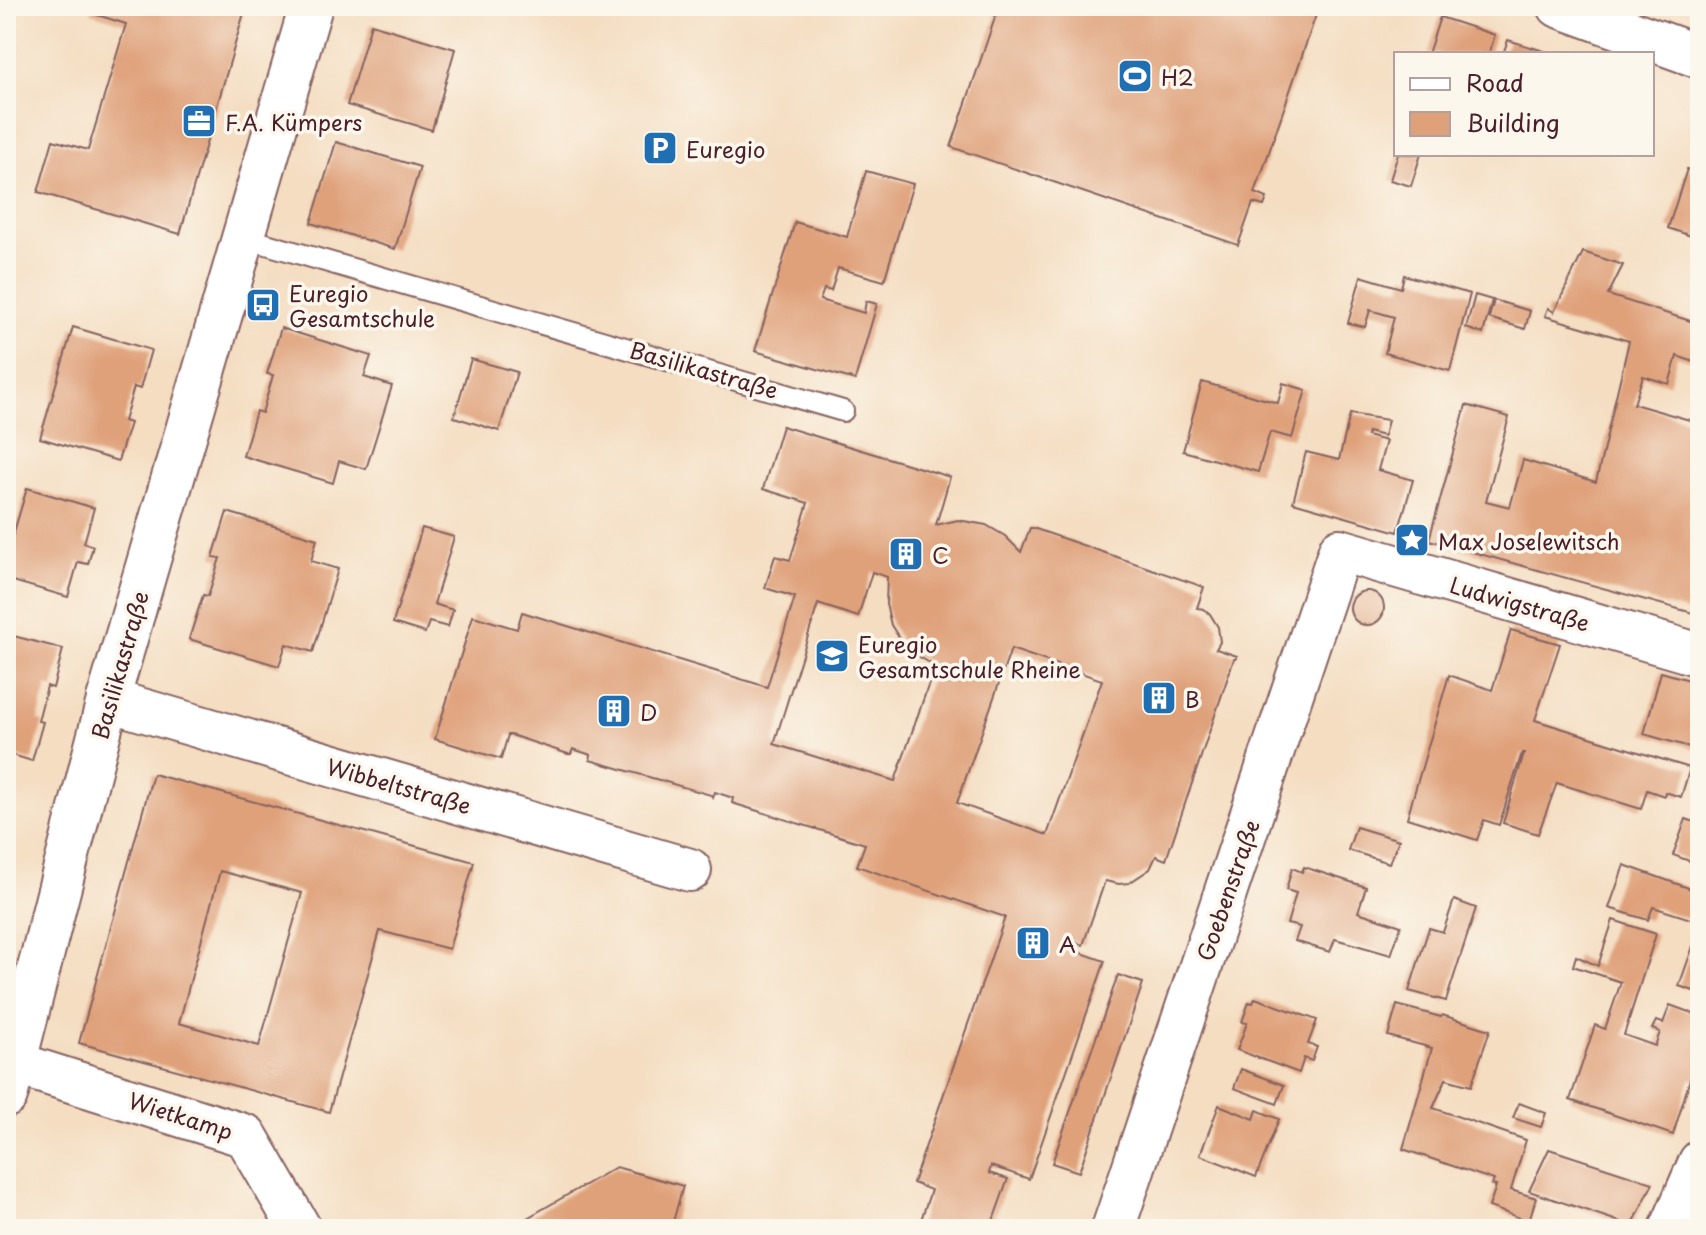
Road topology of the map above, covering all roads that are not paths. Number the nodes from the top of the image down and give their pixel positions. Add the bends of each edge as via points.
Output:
1 (311, 6) edge
2 (1559, 6) edge
3 (1700, 57) edge
4 (242, 237) junction
5 (843, 411) dead end
6 (1340, 550) joint
7 (1700, 655) edge
8 (108, 700) junction
9 (690, 870) dead end
10 (10, 1079) edge
11 (1700, 1162) edge
12 (300, 1229) edge
13 (1113, 1229) edge
14 (1671, 1229) edge

1 - 4 street, Basilikastraße
2 - 3 street
4 - 5 lane, Basilikastraße
4 - 8 street, Basilikastraße
6 - 7 street, Ludwigstraße
6 - 13 street, Goebenstraße
8 - 9 street, Wibbeltstraße
8 - 10 street, Basilikastraße
10 - 12 street, Wietkamp via 246,1136
11 - 14 street

